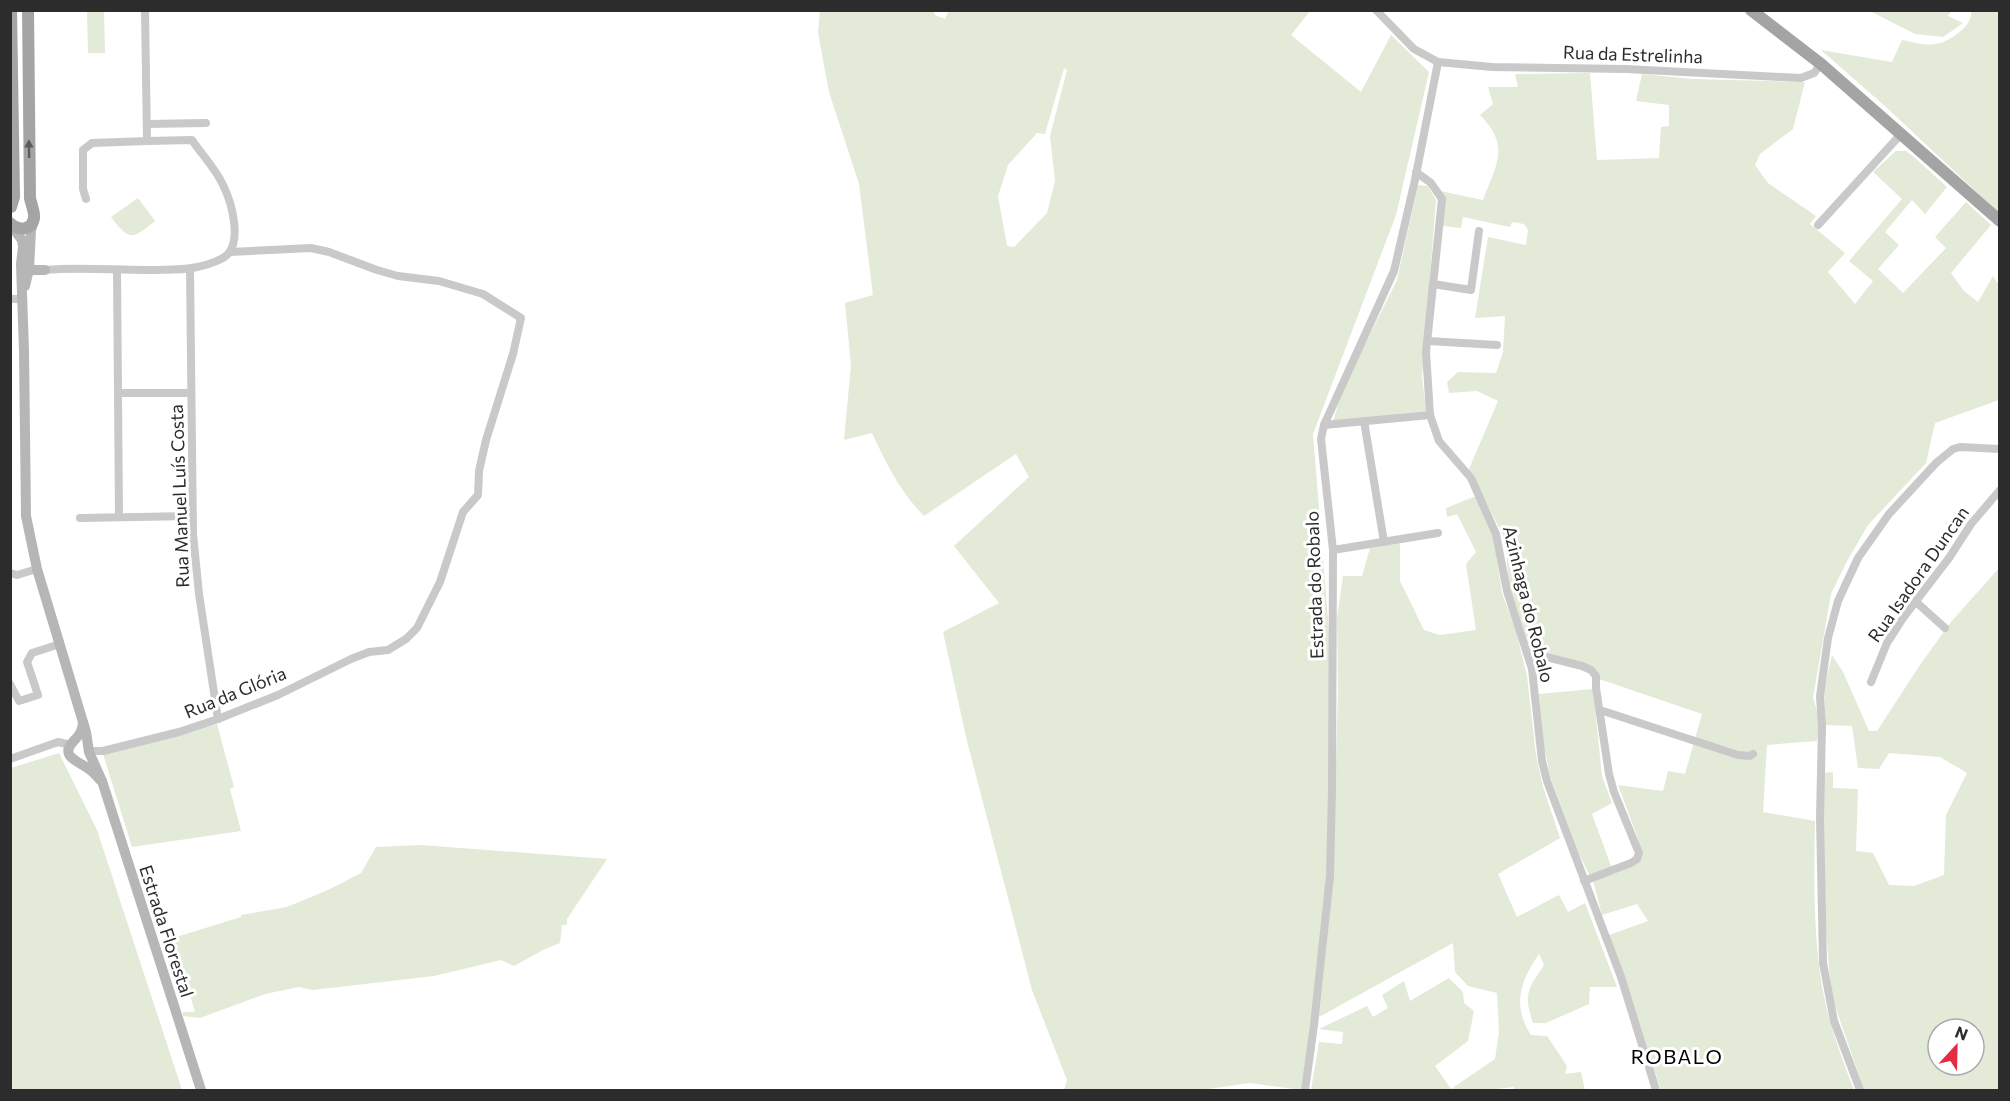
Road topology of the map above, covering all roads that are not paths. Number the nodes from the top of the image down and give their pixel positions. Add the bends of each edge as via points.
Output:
1 (11, 10) edge
2 (28, 10) edge
3 (145, 10) edge
4 (1376, 10) edge
5 (1751, 10) edge
6 (1437, 62) junction
7 (1821, 64) junction
8 (206, 123) dead end
9 (147, 124) junction
10 (1902, 133) junction
11 (147, 141) junction
12 (1416, 172) junction
13 (86, 200) dead end
14 (32, 207) junction
15 (11, 208) edge
16 (34, 220) junction
17 (2000, 221) edge
18 (11, 224) edge
19 (1818, 225) dead end
20 (1479, 231) dead end
21 (230, 252) junction
22 (27, 255) junction
23 (30, 269) junction
24 (190, 269) junction
25 (45, 270) junction
26 (117, 270) junction
27 (1433, 284) junction
28 (23, 295) junction
29 (10, 299) edge
30 (1428, 341) junction
31 (1497, 345) dead end
32 (118, 393) junction
33 (191, 393) junction
34 (1430, 415) junction
35 (1364, 422) junction
36 (1324, 424) junction
37 (2000, 449) edge
38 (2000, 490) edge
39 (192, 516) junction
40 (119, 517) junction
41 (80, 518) dead end
42 (1438, 533) dead end
43 (1384, 542) junction
44 (1333, 550) junction
45 (37, 569) junction
46 (10, 573) edge
47 (1915, 601) junction
48 (1945, 628) dead end
49 (60, 644) junction
50 (1527, 652) junction
51 (1871, 682) dead end
52 (10, 684) edge
53 (1600, 710) junction
54 (218, 719) junction
55 (83, 723) junction
56 (72, 743) junction
57 (49, 747) junction
58 (89, 750) junction
59 (1753, 754) dead end
60 (10, 759) edge
61 (73, 759) junction
62 (102, 781) junction
63 (1584, 881) junction
64 (201, 1090) edge
65 (1305, 1090) edge
66 (1656, 1090) edge
67 (1860, 1090) edge

1 - 15 main road
14 -> 2 main road
3 - 9 street
4 - 6 street via 1414,49
5 - 7 main road
6 - 7 street, Rua da Estrelinha via 1492,68 1626,69 1801,78 1814,73
6 - 12 street, Estrada do Robalo
7 - 10 main road
8 - 9 street
9 - 11 street
10 - 17 main road
10 - 19 street
11 - 13 street via 92,142 83,150
11 - 21 street via 192,140 229,199 235,233
12 - 27 street, Azinhaga do Robalo via 1431,183 1442,199
12 - 36 street, Estrada do Robalo via 1394,271
14 - 15 main road via 19,203
14 - 16 main road
16 - 18 main road via 24,229
16 - 22 main road, Estrada Florestal
18 - 22 main road
20 - 27 street via 1471,290
21 - 24 street via 224,258
21 - 54 street, Rua da Glória via 311,248 329,252 398,276 439,280 483,294 521,318 486,440 478,495 463,512 440,582 417,628 388,650 351,659
22 - 23 main road via 26,265
22 - 25 main road
22 - 28 main road, Estrada Florestal via 21,264
23 - 25 main road
23 - 28 main road
24 - 26 street
24 - 33 street, Rua Manuel Luís Costa
25 - 26 street
26 - 32 street
27 - 30 street, Azinhaga do Robalo
28 - 29 street
28 - 45 main road, Estrada Florestal via 26,516
30 - 31 street
30 - 34 street, Azinhaga do Robalo
32 - 33 street
32 - 40 street
33 - 39 street, Rua Manuel Luís Costa
34 - 35 street
34 - 50 street, Azinhaga do Robalo via 1439,441 1471,478 1496,534 1507,591
35 - 36 street
35 - 43 street
36 - 44 street, Estrada do Robalo via 1321,439
37 - 67 street via 1960,447 1936,462 1889,514 1858,558 1838,601 1828,638 1820,696 1823,963 1833,1021
38 - 47 street, Rua Isadora Duncan
39 - 40 street
39 - 54 street, Rua Manuel Luís Costa
40 - 41 street
42 - 43 street
43 - 44 street
44 - 65 street, Estrada do Robalo via 1330,876
45 - 46 street via 17,575
45 - 49 main road, Estrada Florestal
47 - 48 street
47 - 51 street, Rua Isadora Duncan via 1887,643
49 - 52 street via 32,653 27,662 38,694 19,701
49 - 55 main road, Estrada Florestal
50 - 53 street via 1594,672
50 - 63 street, Azinhaga do Robalo via 1545,771
53 - 59 street via 1738,755
53 - 63 street via 1609,774 1639,853 1631,863
54 - 58 street, Rua da Glória via 103,751
55 - 56 main road via 81,734
55 - 58 main road, Estrada Florestal
56 - 57 street via 58,742
56 - 58 main road via 80,741
56 - 61 main road via 68,751
57 - 60 street
57 - 61 street
58 - 61 main road via 83,761
58 - 62 main road, Estrada Florestal
61 - 62 main road
62 - 64 main road, Estrada Florestal
63 - 66 street, Azinhaga do Robalo via 1621,977

